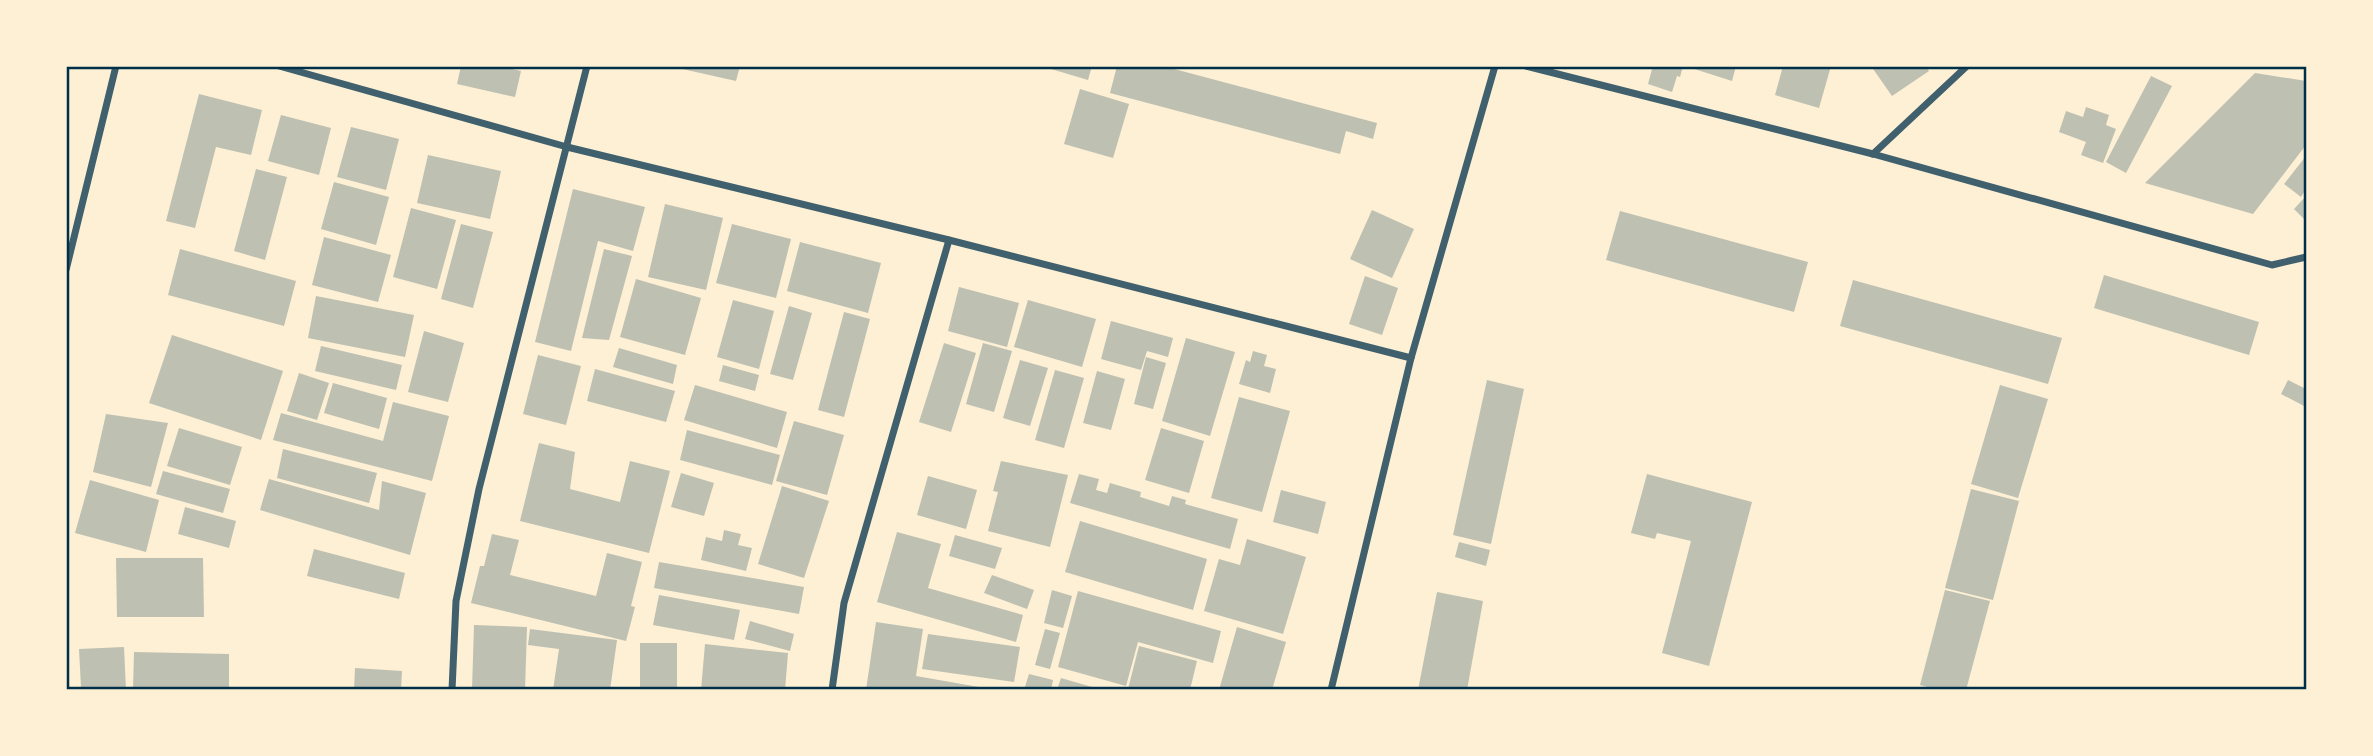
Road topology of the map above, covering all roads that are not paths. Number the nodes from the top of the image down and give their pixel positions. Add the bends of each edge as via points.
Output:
1 (116, 66) edge
2 (279, 66) edge
3 (587, 66) edge
4 (1494, 66) edge
5 (1526, 66) edge
6 (1967, 66) edge
7 (567, 147) junction
8 (1873, 154) junction
9 (949, 240) junction
10 (2306, 257) edge
11 (66, 270) edge
12 (1411, 358) junction
13 (452, 690) edge
14 (832, 690) edge
15 (1331, 690) edge

1 - 11 street
2 - 7 street
3 - 7 street
4 - 12 street
5 - 8 street
6 - 8 street
7 - 9 street
7 - 13 street via 479,489 456,601
8 - 10 street via 2272,265
9 - 12 street
9 - 14 street via 844,603
12 - 15 street

